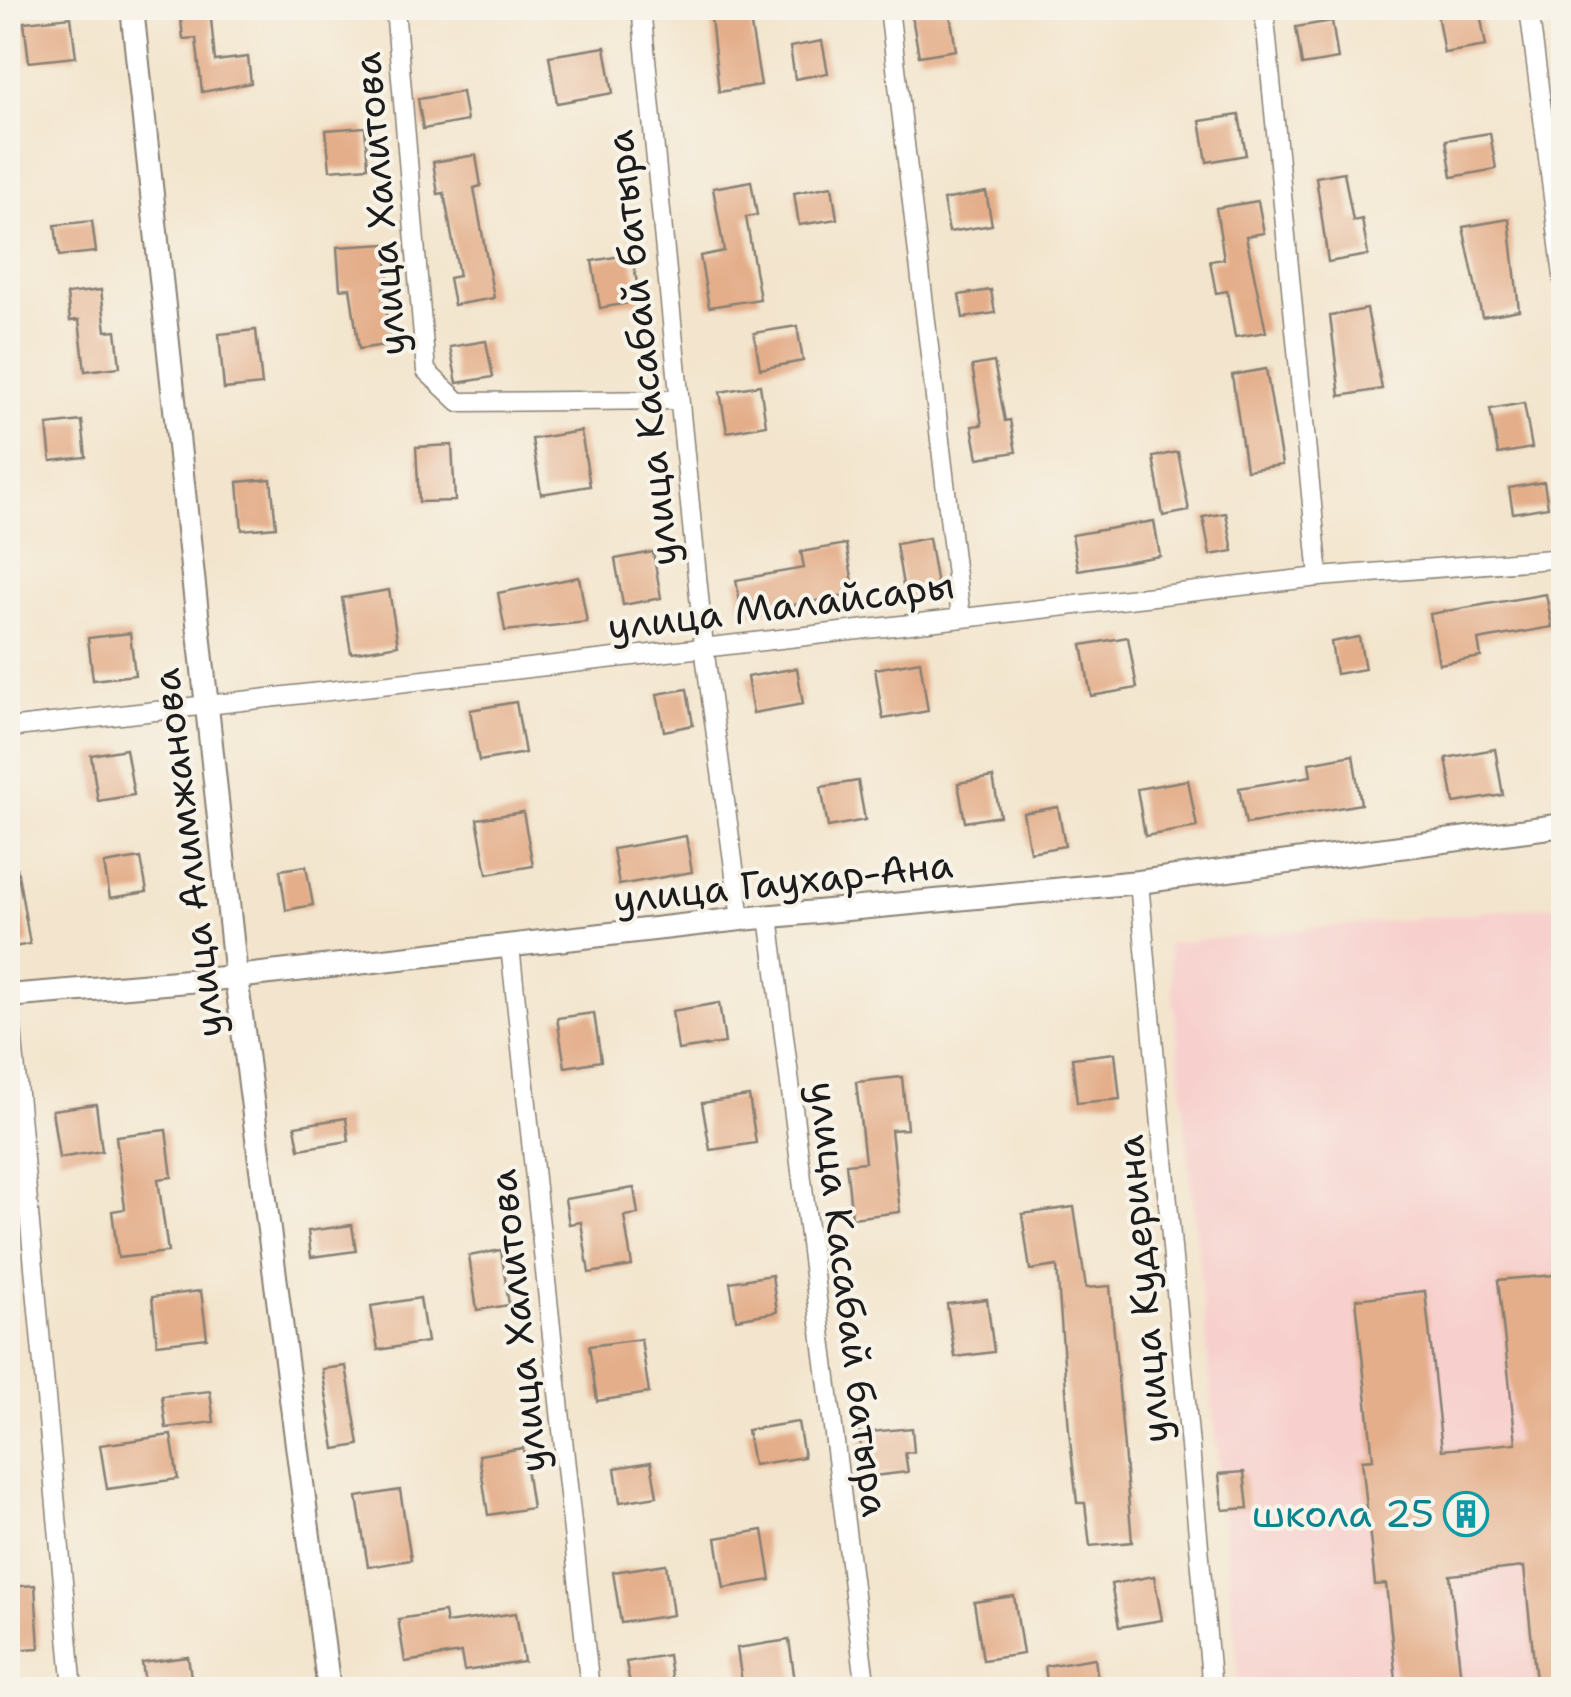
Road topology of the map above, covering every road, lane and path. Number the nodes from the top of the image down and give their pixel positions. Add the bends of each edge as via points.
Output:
1 (132, 8) edge
2 (395, 8) edge
3 (641, 8) edge
4 (890, 8) edge
5 (1264, 8) edge
6 (1529, 8) edge
7 (1564, 284) edge
8 (680, 400) junction
9 (1564, 558) edge
10 (1319, 577) junction
11 (961, 618) junction
12 (704, 648) junction
13 (206, 704) junction
14 (8, 728) edge
15 (1564, 826) edge
16 (1139, 882) junction
17 (769, 916) junction
18 (741, 919) junction
19 (510, 946) junction
20 (236, 978) junction
21 (8, 996) edge
22 (72, 1690) edge
23 (329, 1690) edge
24 (590, 1690) edge
25 (866, 1690) edge
26 (1212, 1690) edge

1 - 13 street, улица Алимжанова
2 - 8 street, улица Халитова via 426,371 460,402
3 - 8 street, улица Касабай батыра
4 - 11 street
5 - 10 street
6 - 7 street
8 - 12 street, улица Касабай батыра
9 - 10 street, улица Малайсары
10 - 11 street, улица Малайсары
11 - 12 street, улица Малайсары
12 - 13 street, улица Малайсары
12 - 18 street, улица Касабай батыра
13 - 14 street, улица Малайсары
13 - 20 street, улица Алимжанова
15 - 16 street, улица Гаухар-Ана
16 - 17 street, улица Гаухар-Ана
16 - 26 street, улица Кудерина
17 - 18 street, улица Гаухар-Ана
17 - 25 street, улица Касабай батыра
18 - 19 street, улица Гаухар-Ана
19 - 20 street, улица Гаухар-Ана
19 - 24 street, улица Халитова
20 - 21 street, улица Гаухар-Ана
20 - 23 street, улица Алимжанова
21 - 22 street

